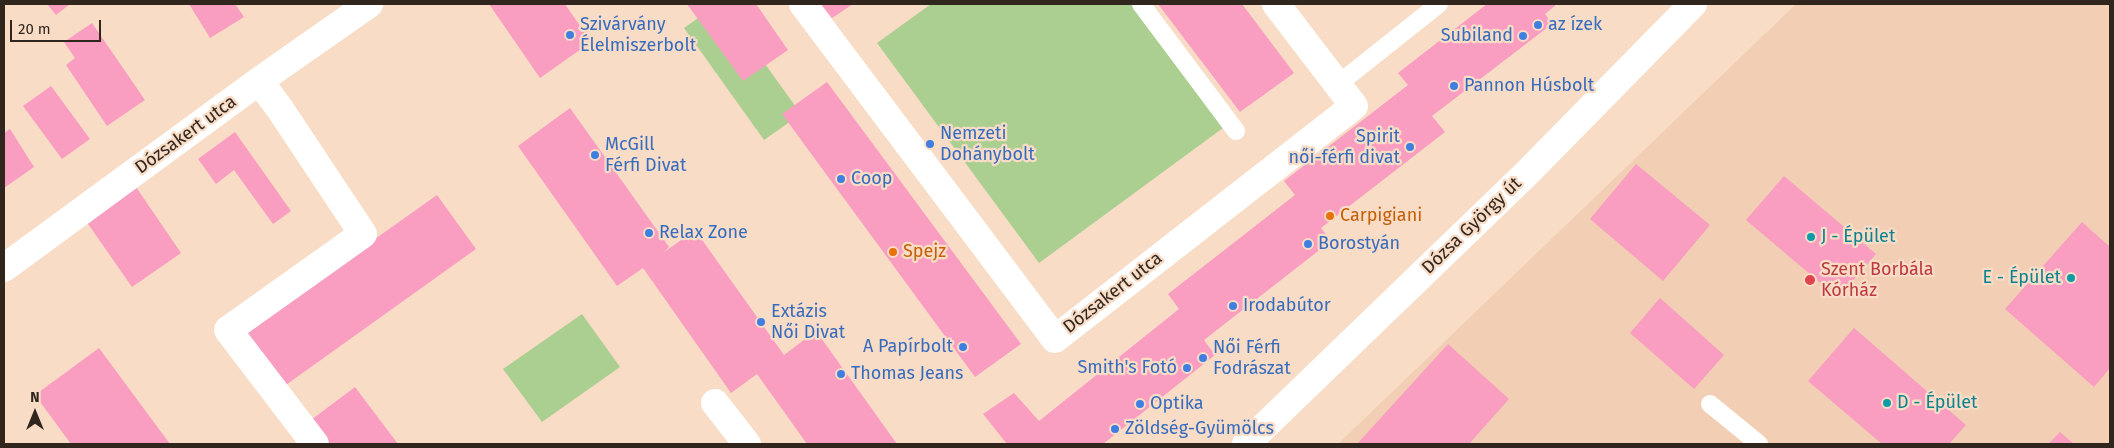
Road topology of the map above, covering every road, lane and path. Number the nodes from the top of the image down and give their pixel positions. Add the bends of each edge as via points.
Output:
1 (369, 4) edge
2 (803, 4) edge
3 (1141, 4) edge
4 (1276, 4) edge
5 (1438, 4) edge
6 (1693, 4) edge
7 (259, 81) junction
8 (1338, 85) junction
9 (1236, 131) dead end
10 (4, 268) edge
11 (715, 403) dead end
12 (1710, 404) dead end
13 (315, 444) edge
14 (748, 444) edge
15 (1246, 444) edge
16 (1759, 444) edge

1 - 7 street, Dózsakert utca
2 - 8 street, Dózsakert utca via 1054,339 1354,106
3 - 9 lane
4 - 8 street, Dózsakert utca
5 - 8 lane
6 - 15 street, Dózsa György út via 1526,173
7 - 10 street, Dózsakert utca
7 - 13 street via 363,234 228,330
11 - 14 street
12 - 16 lane

